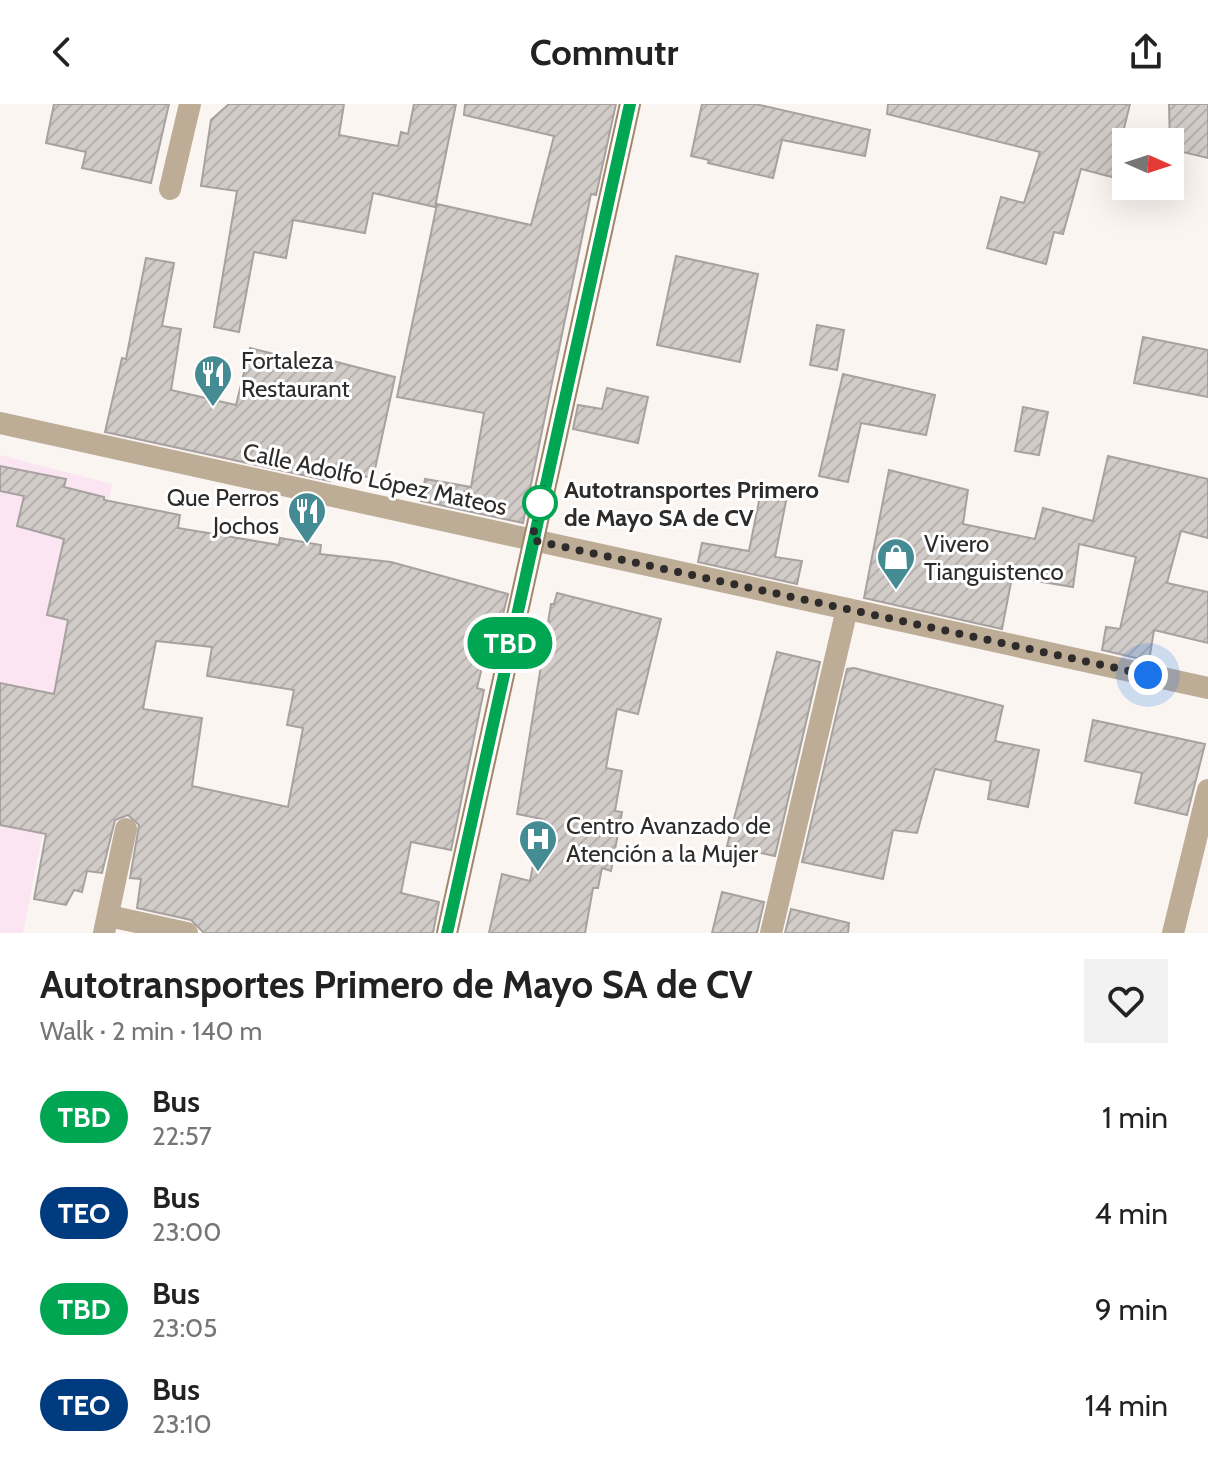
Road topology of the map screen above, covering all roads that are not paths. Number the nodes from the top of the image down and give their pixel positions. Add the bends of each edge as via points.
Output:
1 (190, 104) edge
2 (630, 104) edge
3 (170, 189) dead end
4 (0, 423) edge
5 (532, 540) junction
6 (847, 609) junction
7 (1208, 688) edge
8 (1208, 790) edge
9 (126, 829) dead end
10 (106, 924) edge
11 (187, 933) edge
12 (447, 933) edge
13 (771, 933) edge
14 (1173, 933) edge

1 - 3 street
2 - 5 main road
4 - 5 street, Calle Adolfo López Mateos
5 - 6 street, Calle Adolfo López Mateos
5 - 12 main road
6 - 7 street, Calle Adolfo López Mateos
6 - 13 street
8 - 14 street
9 - 10 street
10 - 11 street

